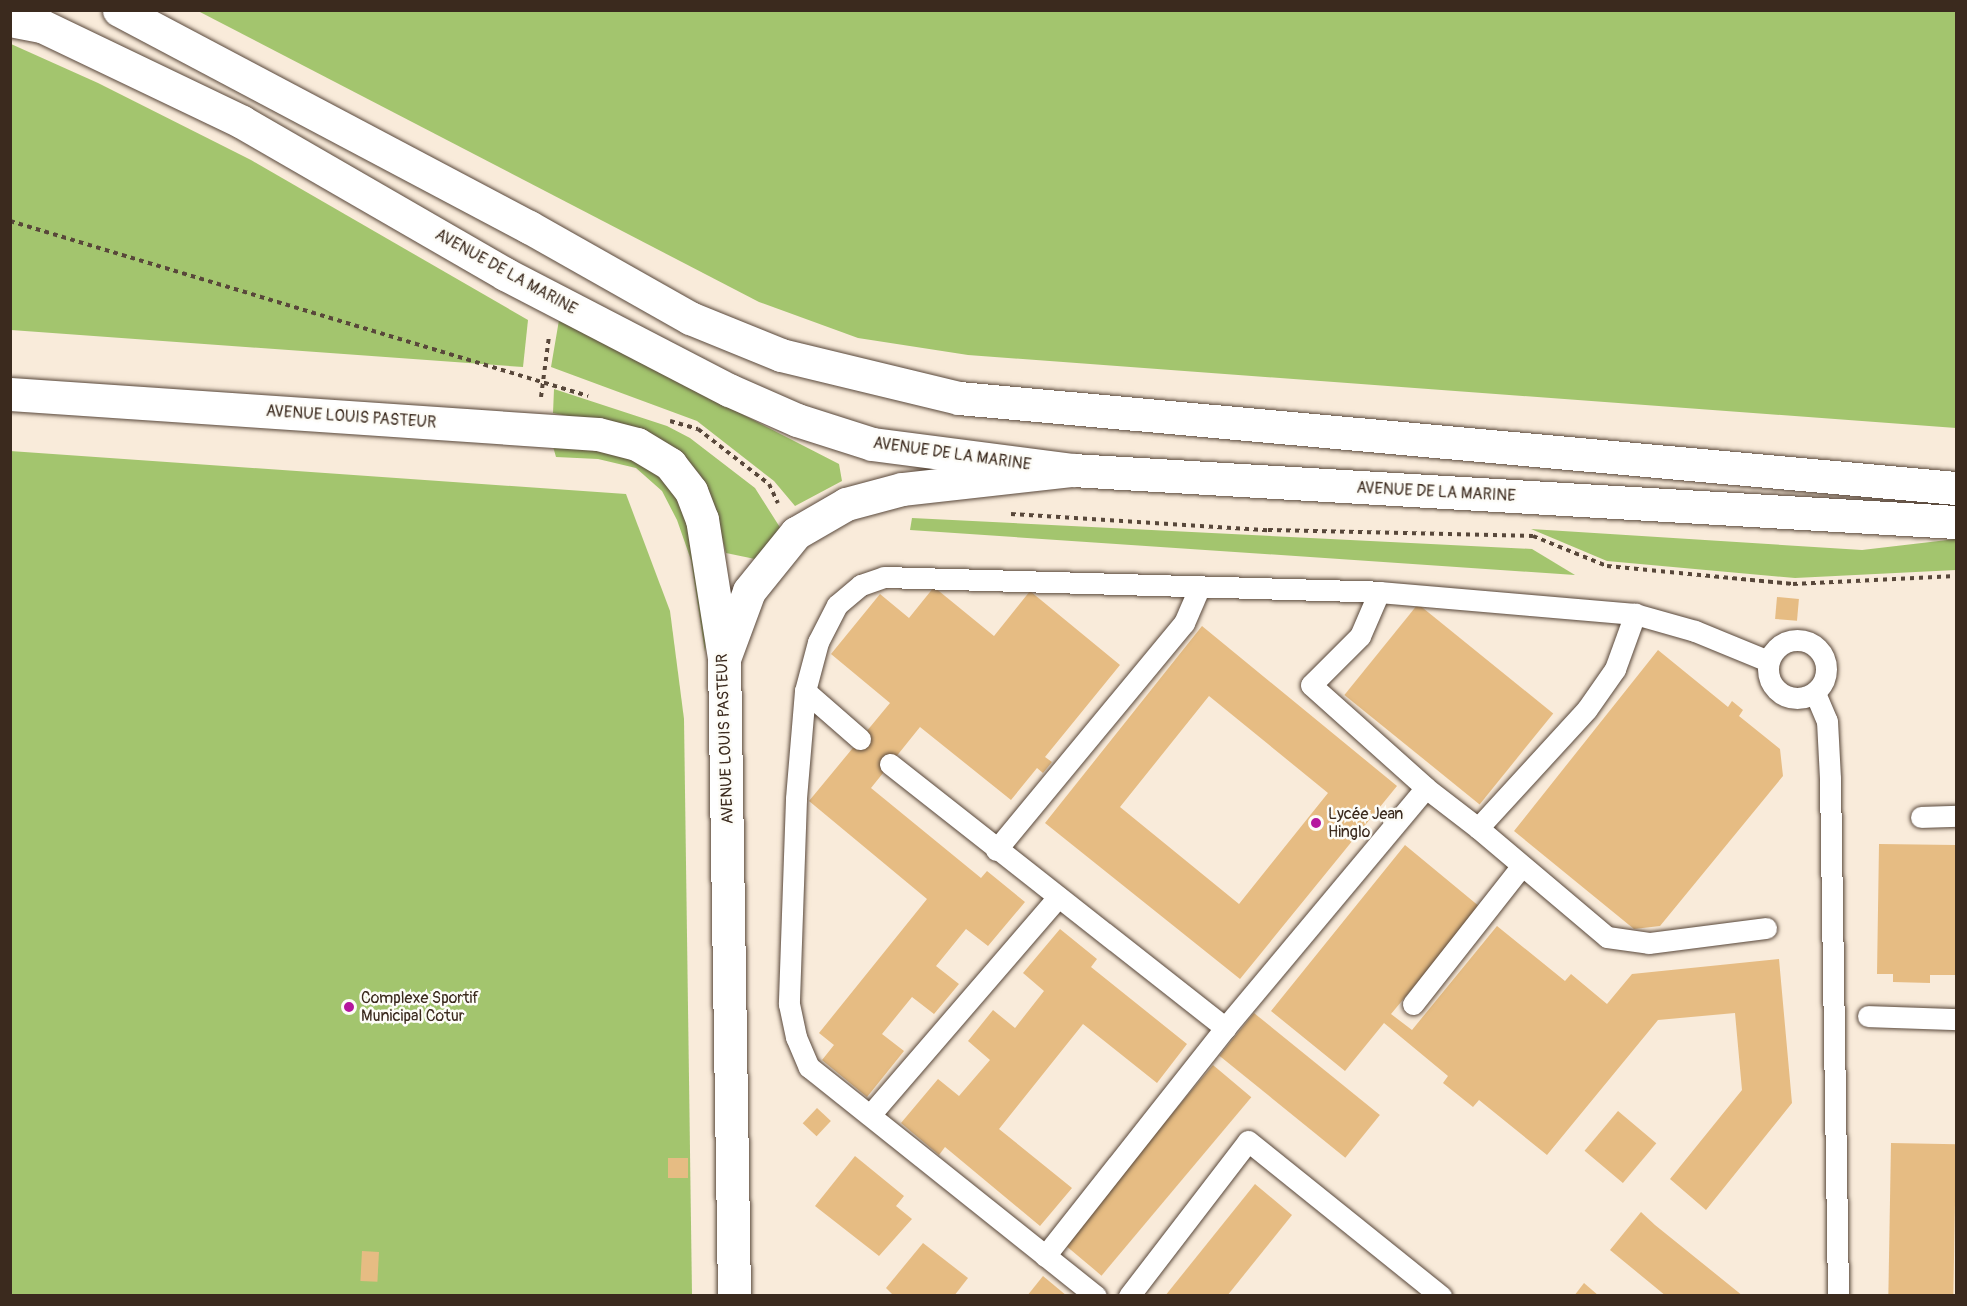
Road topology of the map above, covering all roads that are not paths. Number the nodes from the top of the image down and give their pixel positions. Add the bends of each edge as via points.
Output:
1 (119, 10) edge
2 (10, 20) edge
3 (10, 394) edge
4 (1072, 470) junction
5 (1956, 488) edge
6 (1956, 522) edge
7 (1200, 586) junction
8 (1379, 592) junction
9 (1635, 614) junction
10 (724, 658) junction
11 (1768, 661) junction
12 (805, 691) junction
13 (1815, 693) junction
14 (860, 739) dead end
15 (890, 764) dead end
16 (1426, 788) junction
17 (1956, 816) edge
18 (1921, 817) dead end
19 (1478, 828) junction
20 (996, 850) junction
21 (1521, 867) junction
22 (1058, 897) junction
23 (1766, 928) dead end
24 (1413, 1004) dead end
25 (1868, 1016) dead end
26 (1956, 1019) edge
27 (1225, 1028) junction
28 (870, 1115) junction
29 (1045, 1256) junction
30 (734, 1296) edge
31 (1096, 1296) edge
32 (1129, 1296) edge
33 (1441, 1296) edge
34 (1838, 1296) edge

1 - 5 main road via 529,227 690,318 781,355 959,398
2 - 4 main road, AVENUE DE LA MARINE via 42,26 242,122 554,300 729,390 797,420 872,444
3 - 10 main road, AVENUE LOUIS PASTEUR via 598,434 637,444 670,464 691,491 702,519
4 - 6 main road, AVENUE DE LA MARINE
4 - 10 main road via 902,489 846,504 796,533 749,591
7 - 8 lane
7 - 12 lane via 885,577 861,585 837,605 818,642
7 - 20 lane via 1185,622
8 - 9 lane
8 - 16 lane via 1360,636 1311,685
9 - 11 lane via 1695,631
9 - 19 lane via 1615,669 1587,709
10 - 30 main road, AVENUE LOUIS PASTEUR
11 - 13 lane via 1769,680 1780,694 1798,699
11 - 13 lane via 1778,646 1796,640 1814,645 1825,659 1825,678
12 - 14 lane
12 - 28 lane via 796,799 789,1005 796,1037 809,1067
13 - 34 lane via 1827,721 1830,779
15 - 20 lane
16 - 19 lane
16 - 27 lane
17 - 18 lane
19 - 21 lane
20 - 22 lane
21 - 23 lane via 1607,937 1649,943
21 - 24 lane
22 - 27 lane
22 - 28 lane
25 - 26 lane
27 - 29 lane
28 - 29 lane
29 - 31 lane
32 - 33 lane via 1248,1141

